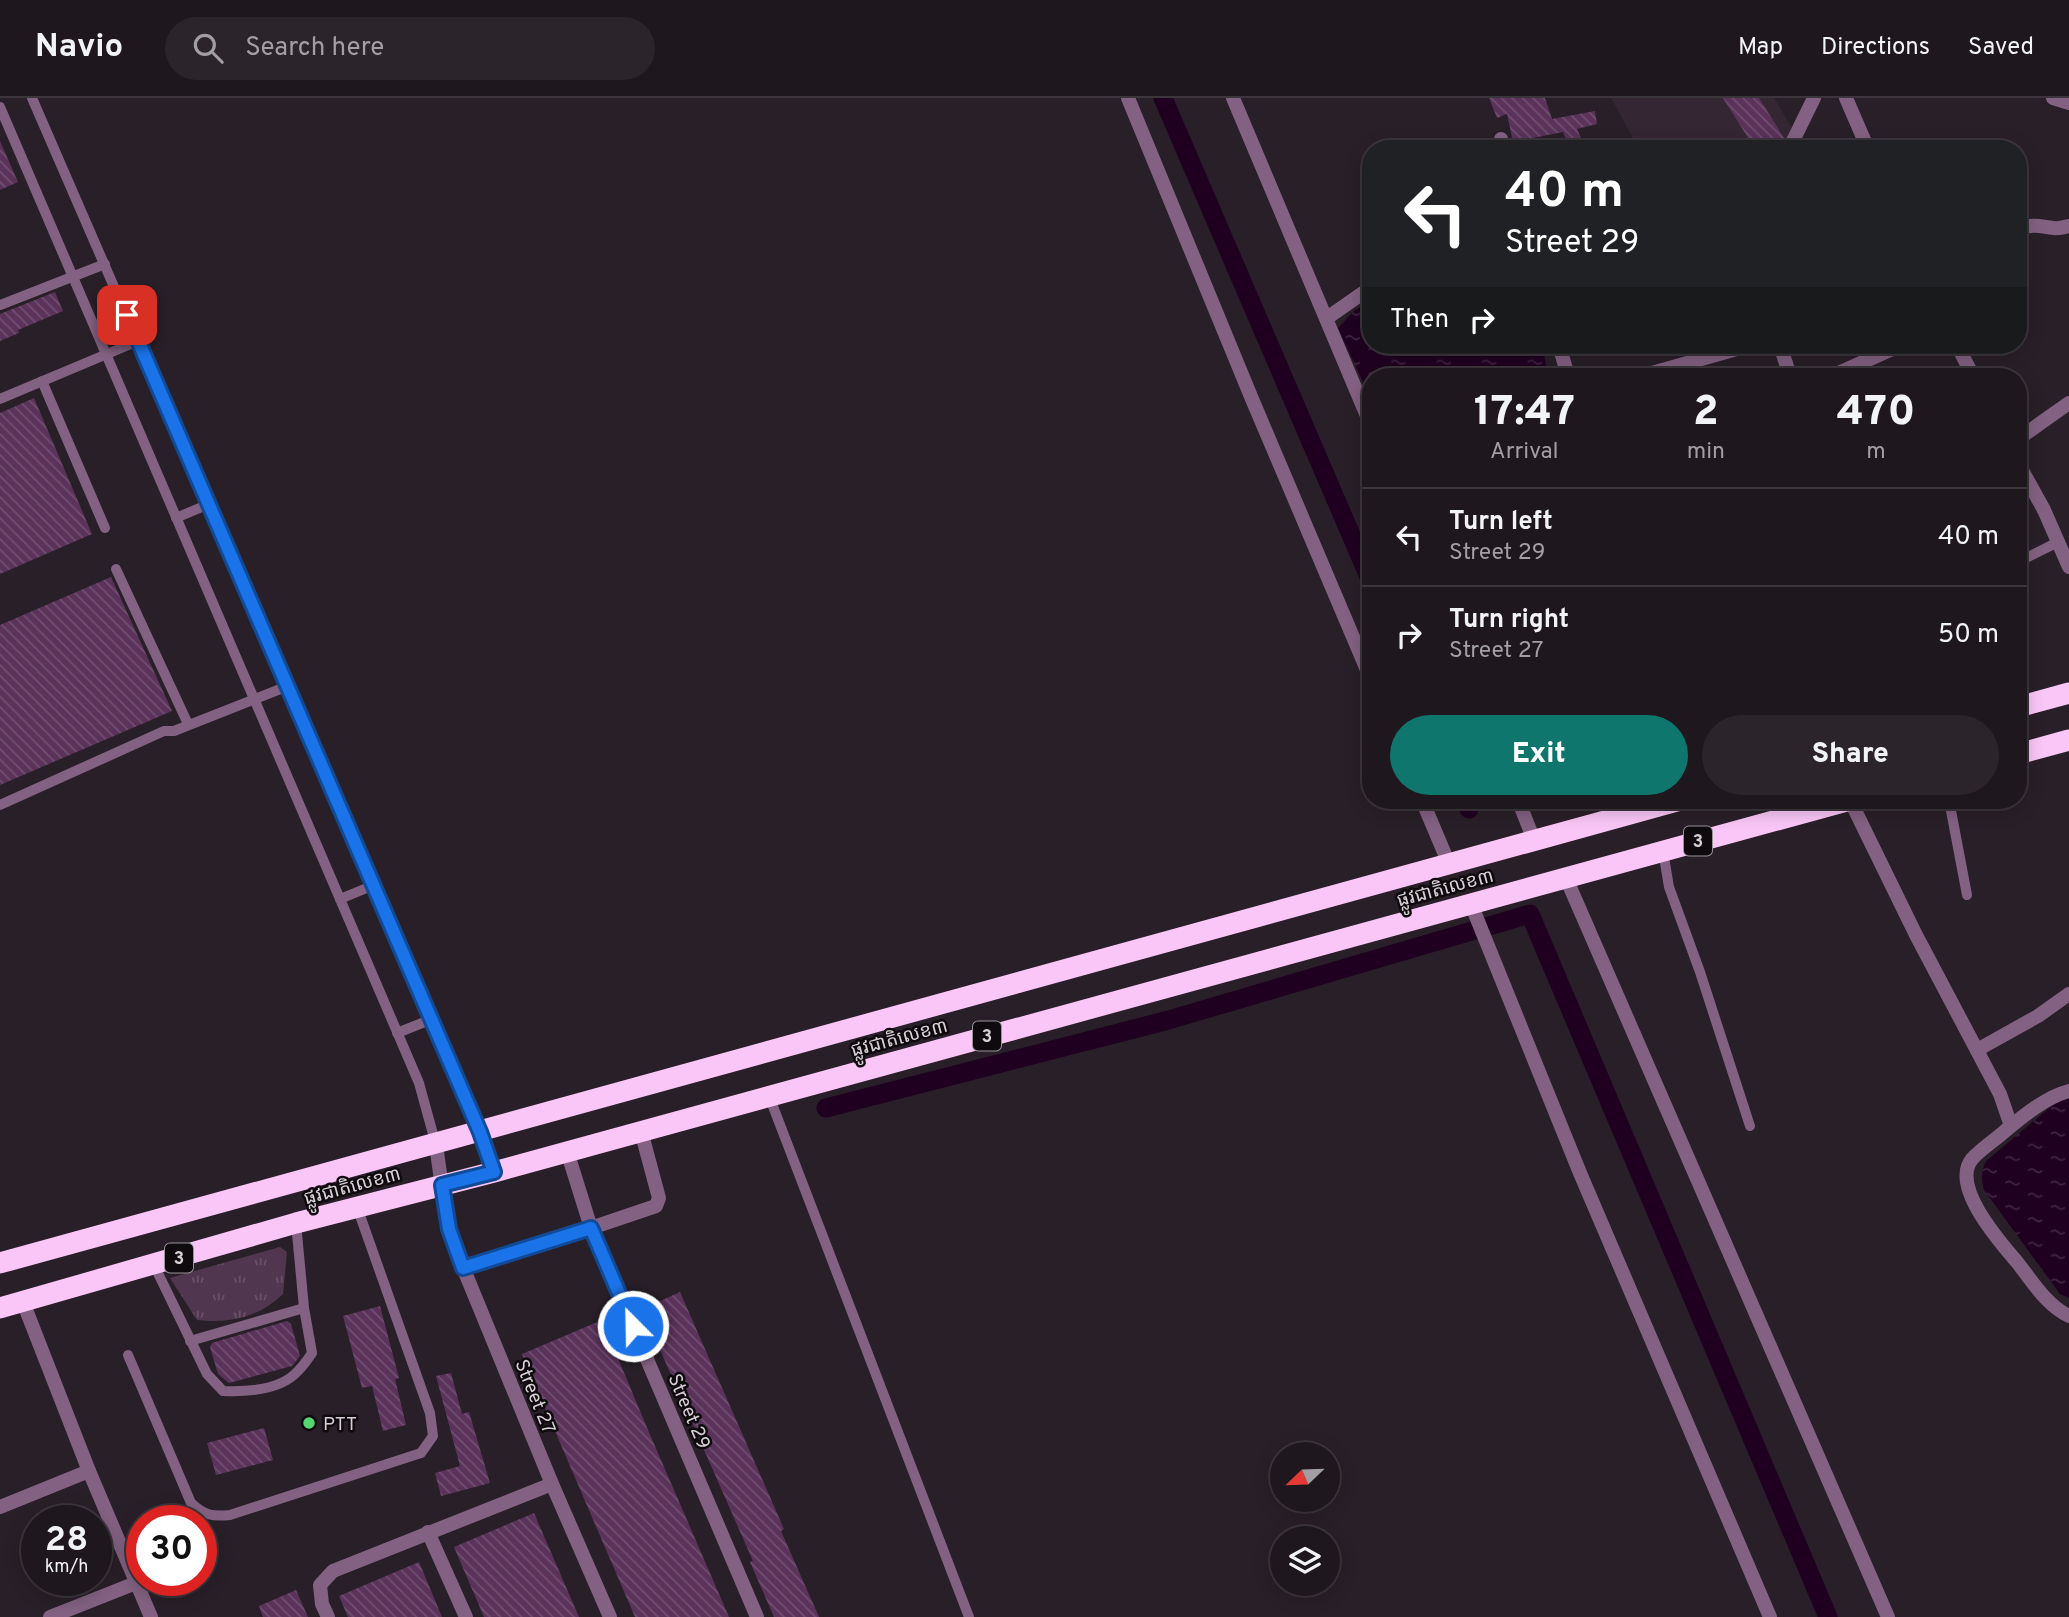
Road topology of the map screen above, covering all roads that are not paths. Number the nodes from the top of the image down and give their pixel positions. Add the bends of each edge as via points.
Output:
1 (33, 98) edge
2 (1128, 98) edge
3 (1233, 98) edge
4 (1814, 98) edge
5 (1846, 98) edge
6 (2053, 98) edge
7 (2069, 103) edge
8 (0, 107) edge
9 (1793, 140) edge
10 (1864, 140) edge
11 (2027, 226) edge
12 (2069, 226) edge
13 (105, 264) junction
14 (73, 278) junction
15 (1362, 294) edge
16 (0, 304) edge
17 (1327, 318) junction
18 (138, 341) junction
19 (105, 353) junction
20 (1719, 354) edge
21 (1881, 354) edge
22 (1669, 368) edge
23 (1850, 368) edge
24 (42, 381) junction
25 (0, 399) edge
26 (1362, 403) edge
27 (2069, 403) edge
28 (2027, 433) edge
29 (2027, 481) edge
30 (209, 504) junction
31 (176, 518) junction
32 (105, 528) dead end
33 (2058, 542) junction
34 (2027, 558) edge
35 (2069, 567) edge
36 (116, 569) dead end
37 (1362, 658) edge
38 (288, 686) junction
39 (2069, 693) edge
40 (254, 699) junction
41 (2027, 705) edge
42 (188, 724) junction
43 (2069, 740) edge
44 (2027, 752) edge
45 (0, 805) edge
46 (1427, 809) edge
47 (1520, 809) edge
48 (1648, 809) edge
49 (1817, 809) edge
50 (1854, 809) edge
51 (1952, 809) edge
52 (1529, 842) junction
53 (1663, 851) junction
54 (1457, 862) junction
55 (1556, 880) junction
56 (374, 885) junction
57 (1967, 895) dead end
58 (340, 899) junction
59 (1476, 902) junction
60 (2069, 994) edge
61 (432, 1019) junction
62 (397, 1033) junction
63 (1977, 1050) junction
64 (2069, 1091) edge
65 (769, 1096) junction
66 (1750, 1126) dead end
67 (2011, 1126) junction
68 (641, 1131) junction
69 (480, 1132) junction
70 (436, 1145) junction
71 (567, 1151) junction
72 (494, 1172) junction
73 (442, 1185) junction
74 (357, 1207) junction
75 (296, 1223) junction
76 (591, 1228) junction
77 (0, 1264) edge
78 (154, 1265) junction
79 (463, 1268) junction
80 (23, 1302) junction
81 (0, 1308) edge
82 (304, 1308) junction
83 (2069, 1316) edge
84 (190, 1341) junction
85 (128, 1354) dead end
86 (89, 1471) junction
87 (552, 1485) junction
88 (0, 1507) edge
89 (428, 1532) junction
90 (126, 1559) edge
91 (126, 1587) edge
92 (141, 1596) edge
93 (50, 1617) edge
94 (150, 1617) edge
95 (328, 1617) edge
96 (466, 1617) edge
97 (610, 1617) edge
98 (757, 1617) edge
99 (969, 1617) edge
100 (1770, 1617) edge
101 (1888, 1617) edge

1 - 13 lane
2 - 37 street
3 - 17 street
4 - 9 street
5 - 10 street
6 - 7 street
8 - 14 lane
11 - 12 street
13 - 14 lane
13 - 18 lane
14 - 16 lane
14 - 19 lane
15 - 17 street
17 - 26 street
18 - 19 lane
18 - 30 lane
19 - 24 lane
19 - 31 lane
20 - 22 street
21 - 23 street
24 - 25 lane
24 - 32 lane
27 - 28 street
29 - 33 street
30 - 31 lane
30 - 38 lane
31 - 40 lane
33 - 34 lane
33 - 35 street
36 - 42 lane
38 - 40 lane
38 - 56 lane
39 - 41 highway
40 - 42 lane
40 - 58 lane
42 - 45 lane
43 - 44 highway
46 - 54 street
47 - 52 street
48 - 52 highway, ផ្លូវជាតិលេខ៣ / 3
49 - 53 highway, ផ្លូវជាតិលេខ៣ / 3
50 - 63 street
51 - 57 lane
52 - 54 highway, ផ្លូវជាតិលេខ៣ / 3
53 - 55 highway, ផ្លូវជាតិលេខ៣ / 3
53 - 66 lane via 1669,887
54 - 69 highway, ផ្លូវជាតិលេខ៣ / 3
55 - 59 highway, ផ្លូវជាតិលេខ៣ / 3
55 - 101 street via 1699,1187
56 - 58 lane
56 - 61 lane
58 - 62 lane
59 - 65 highway, ផ្លូវជាតិលេខ៣ / 3
59 - 100 street via 1580,1173
60 - 63 street
61 - 62 lane
61 - 69 lane
62 - 70 lane via 419,1083
63 - 67 street
64 - 67 street
65 - 68 highway, ផ្លូវជាតិលេខ៣ / 3
65 - 99 lane
67 - 83 street via 1971,1160 1968,1184 1991,1230 2053,1307
68 - 71 highway, ផ្លូវជាតិលេខ៣ / 3
68 - 76 street via 659,1198 656,1206
69 - 70 highway, ផ្លូវជាតិលេខ៣ / 3
69 - 72 lane
70 - 73 street, Street 27
70 - 77 highway, ផ្លូវជាតិលេខ៣ / 3
71 - 72 highway, ផ្លូវជាតិលេខ៣ / 3
71 - 76 street, Street 29
72 - 73 highway, ផ្លូវជាតិលេខ៣ / 3
73 - 74 highway, ផ្លូវជាតិលេខ៣ / 3
73 - 79 street, Street 27 via 453,1244
74 - 75 highway, ផ្លូវជាតិលេខ៣ / 3
74 - 85 lane via 430,1413 433,1436 421,1453 230,1515 203,1514 191,1503
75 - 78 highway, ផ្លូវជាតិលេខ៣ / 3
75 - 82 lane
76 - 79 street
76 - 98 street, Street 29
78 - 80 highway, ផ្លូវជាតិលេខ៣ / 3
78 - 84 lane
79 - 87 street, Street 27
80 - 81 highway, ផ្លូវជាតិលេខ៣ / 3
80 - 86 street
82 - 84 lane
82 - 84 lane via 312,1353 296,1374 275,1385 223,1391 207,1374
86 - 88 street
86 - 90 street
87 - 89 street
87 - 97 street, Street 27
89 - 95 street via 333,1572 320,1585
89 - 96 street
91 - 93 street
92 - 94 street

